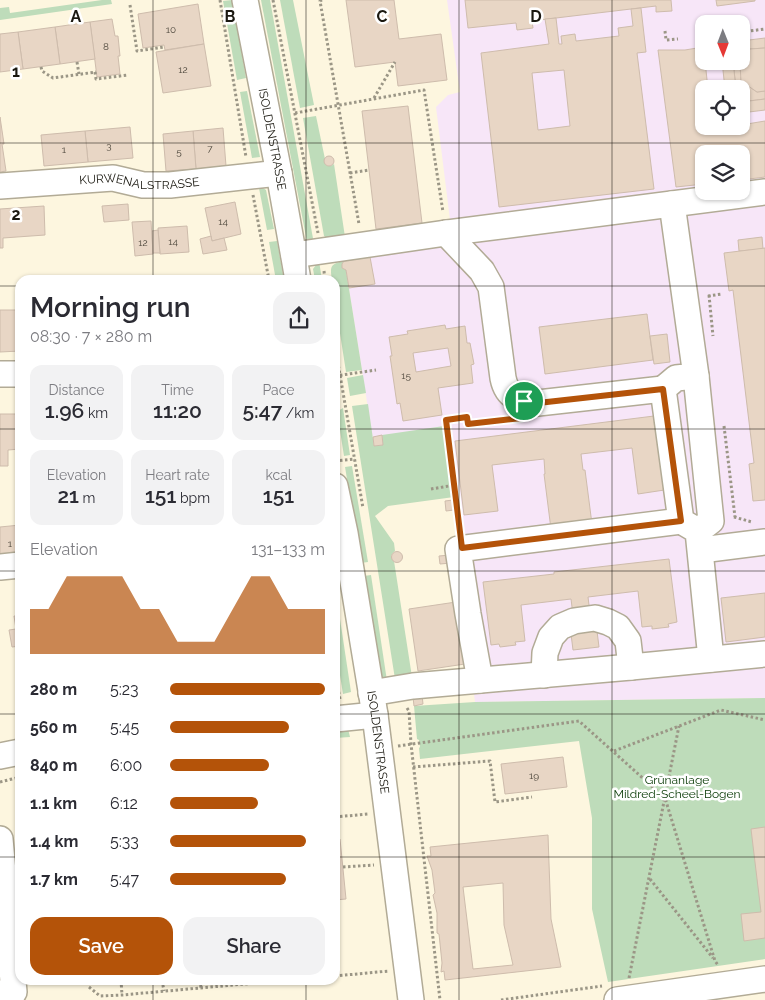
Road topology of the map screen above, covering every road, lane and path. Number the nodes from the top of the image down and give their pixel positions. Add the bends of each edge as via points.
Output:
1 (220, 0) edge
2 (245, 0) edge
3 (273, 0) edge
4 (322, 0) edge
5 (130, 5) dead end
6 (765, 29) edge
7 (665, 31) dead end
8 (750, 31) edge
9 (678, 39) dead end
10 (164, 48) dead end
11 (77, 62) dead end
12 (395, 62) dead end
13 (41, 67) dead end
14 (79, 74) junction
15 (128, 75) dead end
16 (374, 99) junction
17 (339, 105) junction
18 (295, 113) junction
19 (369, 170) dead end
20 (350, 172) junction
21 (279, 174) junction
22 (249, 176) junction
23 (0, 186) edge
24 (765, 192) edge
25 (672, 204) junction
26 (446, 233) junction
27 (363, 245) junction
28 (321, 251) junction
29 (294, 255) junction
30 (268, 275) edge
31 (297, 275) edge
32 (324, 275) edge
33 (376, 370) dead end
34 (0, 374) edge
35 (15, 374) edge
36 (340, 375) edge
37 (696, 376) junction
38 (663, 389) junction
39 (524, 401) junction
40 (355, 459) dead end
41 (340, 460) edge
42 (455, 485) junction
43 (431, 489) dead end
44 (698, 531) junction
45 (340, 533) edge
46 (761, 533) edge
47 (462, 548) junction
48 (15, 566) edge
49 (0, 567) edge
50 (765, 654) edge
51 (711, 659) junction
52 (631, 667) junction
53 (544, 675) junction
54 (480, 680) junction
55 (373, 704) junction
56 (340, 717) edge
57 (765, 720) edge
58 (679, 726) junction
59 (380, 748) junction
60 (614, 751) junction
61 (15, 753) edge
62 (0, 756) edge
63 (414, 767) dead end
64 (15, 779) edge
65 (0, 782) edge
66 (532, 797) dead end
67 (665, 798) junction
68 (388, 812) junction
69 (340, 817) edge
70 (0, 839) edge
71 (394, 864) junction
72 (343, 867) dead end
73 (649, 878) junction
74 (715, 961) junction
75 (407, 969) junction
76 (340, 976) edge
77 (765, 979) edge
78 (731, 984) junction
79 (121, 985) edge
80 (163, 985) edge
81 (235, 985) edge
82 (89, 987) dead end
83 (200, 988) joint
84 (164, 991) junction
85 (0, 993) edge
86 (122, 995) junction
87 (621, 999) edge
88 (411, 1000) edge

1 - 22 path
2 - 21 street, ISOLDENSTRASSE
3 - 18 path
4 - 17 path
5 - 10 path via 137,51
6 - 8 path
7 - 9 path via 666,40
11 - 14 path
12 - 16 path
13 - 14 path via 53,78
14 - 15 path via 95,72 96,79
16 - 17 path
16 - 26 path via 424,90
17 - 18 path
17 - 20 path
18 - 28 path
19 - 20 path
20 - 27 path
21 - 22 street, KURWENALSTRASSE
21 - 29 street, ISOLDENSTRASSE
22 - 23 street, KURWENALSTRASSE via 170,185 113,178
22 - 30 path
24 - 25 street
25 - 26 street
25 - 37 street
26 - 27 street
26 - 39 street via 482,272 491,287 505,387 512,396
27 - 28 street
28 - 29 street
28 - 32 path
29 - 31 street, ISOLDENSTRASSE
33 - 36 path
34 - 35 street
37 - 38 street via 676,378
37 - 44 street
38 - 39 street via 538,403
38 - 44 street
39 - 42 path via 521,418 468,424 467,417 446,420
40 - 41 path
42 - 43 path
42 - 47 path
44 - 46 street
44 - 46 path via 735,517
44 - 47 street
44 - 51 street
45 - 55 street, ISOLDENSTRASSE
47 - 54 street via 458,549
48 - 49 street
50 - 51 street
51 - 52 street
52 - 53 street
52 - 53 street via 628,641 618,627 595,618 560,626 551,637 545,653
53 - 54 street
54 - 55 street via 413,686
55 - 56 street
55 - 59 street, ISOLDENSTRASSE
57 - 58 path via 721,710
58 - 60 path
58 - 67 path
59 - 60 path via 579,720
59 - 68 street, ISOLDENSTRASSE
60 - 67 path
61 - 62 street
63 - 66 path via 490,761 495,802
64 - 65 path
67 - 73 path
67 - 74 path
68 - 69 path
68 - 71 street, ISOLDENSTRASSE
70 - 85 street via 14,992
71 - 72 path
71 - 75 street, ISOLDENSTRASSE
73 - 74 path
73 - 87 path
74 - 78 path
75 - 76 path
75 - 88 street, ISOLDENSTRASSE
77 - 78 street
78 - 87 street
79 - 86 path
80 - 84 path
81 - 83 path
82 - 86 path via 100,996
83 - 84 path
84 - 86 path

